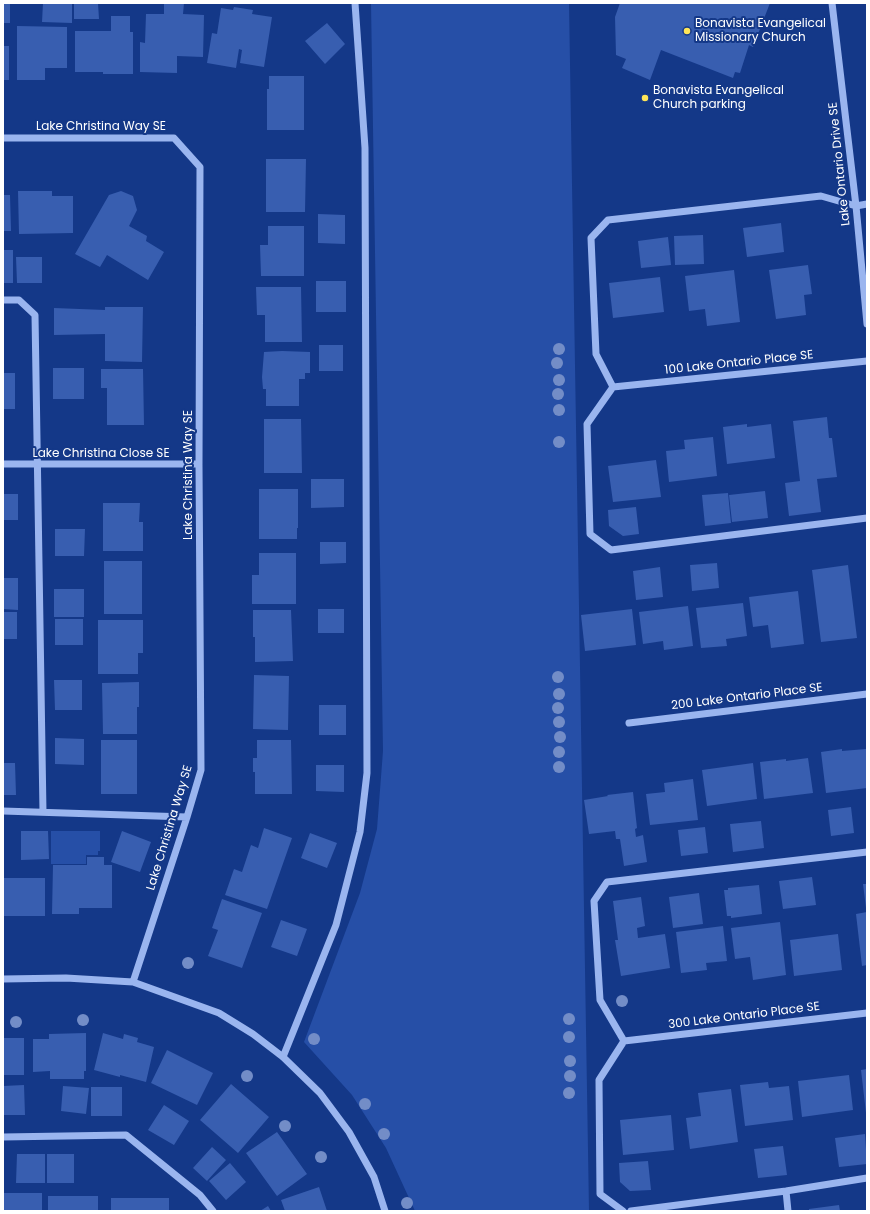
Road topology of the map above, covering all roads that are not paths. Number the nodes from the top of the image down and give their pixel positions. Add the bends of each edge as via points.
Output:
1 (356, 3) edge
2 (832, 3) edge
3 (3, 138) edge
4 (867, 204) edge
5 (856, 206) junction
6 (3, 300) edge
7 (867, 324) edge
8 (867, 361) edge
9 (613, 387) junction
10 (3, 464) edge
11 (199, 464) junction
12 (37, 465) junction
13 (867, 518) edge
14 (867, 694) edge
15 (629, 723) dead end
16 (3, 811) edge
17 (43, 812) junction
18 (187, 817) junction
19 (867, 852) edge
20 (3, 979) edge
21 (132, 982) junction
22 (867, 1013) edge
23 (624, 1041) junction
24 (283, 1057) junction
25 (3, 1137) edge
26 (867, 1178) edge
27 (786, 1191) junction
28 (214, 1211) edge
29 (385, 1211) edge
30 (624, 1211) edge
31 (631, 1211) edge
32 (788, 1211) edge

1 - 24 street via 365,148 367,773 360,832 336,925
2 - 5 street, Lake Ontario Drive SE
3 - 11 street, Lake Christina Way SE via 174,138 200,167
4 - 5 street
5 - 7 street, Lake Ontario Drive SE
5 - 9 street via 821,196 608,220 591,238 596,354
6 - 12 street via 19,300 35,315
8 - 9 street, 100 Lake Ontario Place SE
9 - 13 street via 587,424 590,534 611,550
10 - 12 street, Lake Christina Close SE
11 - 12 street, Lake Christina Close SE
11 - 18 street, Lake Christina Way SE via 201,770
12 - 17 street
14 - 15 street, 200 Lake Ontario Place SE
16 - 17 street
17 - 18 street
18 - 21 street, Lake Christina Way SE
19 - 23 street via 607,882 594,900 600,1000
20 - 21 street via 66,978
21 - 24 street via 219,1013
22 - 23 street, 300 Lake Ontario Place SE
23 - 30 street via 599,1080 600,1194
24 - 29 street via 320,1093 349,1132 374,1177
25 - 28 street via 126,1135 200,1195
26 - 27 street
27 - 31 street
27 - 32 street

